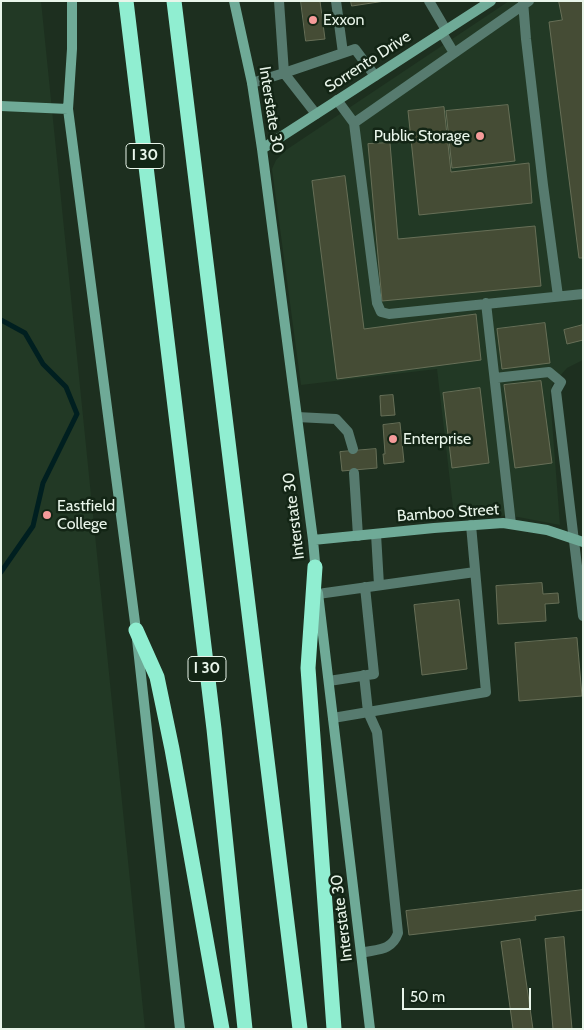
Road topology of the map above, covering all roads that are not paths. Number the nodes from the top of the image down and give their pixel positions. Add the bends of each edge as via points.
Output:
1 (72, 1) edge
2 (126, 1) edge
3 (174, 1) edge
4 (234, 1) edge
5 (279, 1) edge
6 (336, 1) edge
7 (429, 1) edge
8 (491, 1) edge
9 (525, 2) edge
10 (444, 31) junction
11 (343, 53) junction
12 (454, 54) junction
13 (284, 73) junction
14 (375, 76) junction
15 (252, 83) junction
16 (337, 100) junction
17 (1, 106) edge
18 (68, 109) junction
19 (316, 114) junction
20 (354, 123) junction
21 (262, 149) junction
22 (583, 294) edge
23 (558, 296) junction
24 (486, 303) junction
25 (495, 378) junction
26 (297, 417) junction
27 (353, 449) dead end
28 (354, 473) dead end
29 (511, 524) junction
30 (470, 525) junction
31 (376, 534) junction
32 (358, 536) junction
33 (313, 540) junction
34 (578, 540) edge
35 (315, 567) junction
36 (475, 572) junction
37 (379, 585) junction
38 (365, 587) junction
39 (318, 594) junction
40 (583, 616) edge
41 (136, 630) junction
42 (364, 675) junction
43 (329, 680) junction
44 (368, 712) junction
45 (333, 718) junction
46 (361, 953) junction
47 (180, 1029) edge
48 (222, 1029) edge
49 (245, 1029) edge
50 (300, 1029) edge
51 (334, 1029) edge
52 (370, 1029) edge

1 - 18 main road
2 - 49 highway, I 30 via 213,719
3 - 50 highway
4 - 15 main road, Interstate 30
5 - 13 lane
6 - 11 lane
7 - 10 lane
8 - 10 main road, Sorrento Drive
9 - 12 lane
9 - 23 lane via 526,39
10 - 12 lane
10 - 14 main road, Sorrento Drive
11 - 13 lane
11 - 14 lane via 355,49
12 - 20 lane
13 - 15 lane
13 - 19 lane
14 - 16 main road, Sorrento Drive
15 - 21 main road, Interstate 30
16 - 19 main road, Sorrento Drive
16 - 20 lane
17 - 18 main road
18 - 41 main road
19 - 21 main road, Sorrento Drive
20 - 24 lane via 377,304 381,312 389,314
21 - 26 main road, Interstate 30
22 - 23 lane
23 - 24 lane
24 - 25 lane
25 - 29 lane
25 - 34 lane via 549,372 561,382 556,391
26 - 27 lane via 336,419 348,432
26 - 33 main road, Interstate 30
28 - 32 lane
29 - 30 main road, Bamboo Street
29 - 34 main road, Bamboo Street via 547,530
30 - 31 main road, Bamboo Street
30 - 36 lane
31 - 32 main road, Bamboo Street
31 - 37 lane
32 - 33 main road, Bamboo Street
33 - 35 main road, Interstate 30
34 - 40 lane
35 - 39 main road, Interstate 30
35 - 51 highway via 308,668
36 - 37 lane
36 - 44 lane via 486,692
37 - 38 lane
38 - 39 lane
38 - 42 lane via 374,674
39 - 43 main road, Interstate 30
41 - 47 main road
41 - 48 highway via 157,677
42 - 43 lane
42 - 44 lane
43 - 45 main road, Interstate 30
44 - 45 lane
44 - 46 lane via 376,732 398,933 389,947
45 - 46 main road, Interstate 30
46 - 52 main road, Interstate 30

